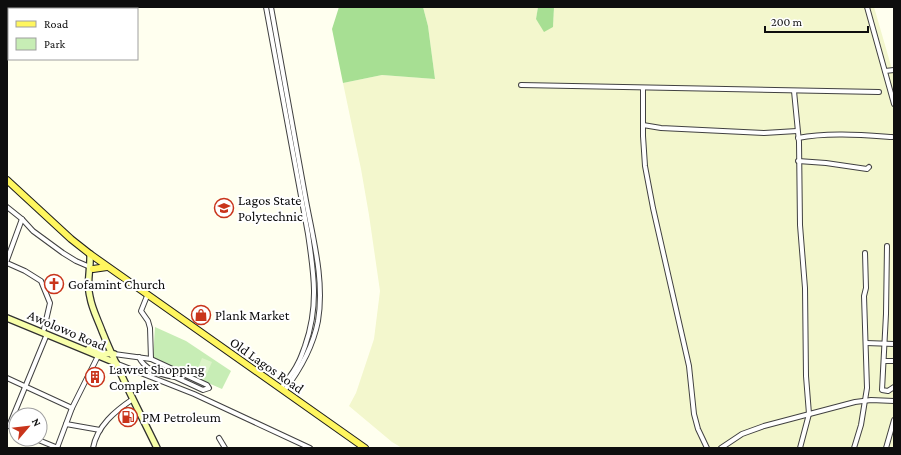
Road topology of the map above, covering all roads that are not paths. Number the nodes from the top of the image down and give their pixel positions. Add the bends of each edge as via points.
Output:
1 (266, 7) edge
2 (271, 7) edge
3 (866, 7) edge
4 (894, 70) edge
5 (885, 71) junction
6 (521, 85) dead end
7 (643, 88) junction
8 (794, 90) junction
9 (879, 92) dead end
10 (894, 104) edge
11 (643, 126) junction
12 (797, 131) junction
13 (892, 137) dead end
14 (798, 138) junction
15 (798, 161) junction
16 (869, 167) dead end
17 (7, 180) edge
18 (7, 207) edge
19 (22, 219) junction
20 (887, 246) dead end
21 (865, 253) dead end
22 (90, 254) junction
23 (97, 260) junction
24 (7, 261) edge
25 (107, 267) junction
26 (92, 268) junction
27 (147, 296) junction
28 (7, 314) edge
29 (7, 318) edge
30 (46, 332) junction
31 (866, 343) junction
32 (885, 344) junction
33 (894, 344) edge
34 (113, 354) junction
35 (98, 356) junction
36 (139, 357) junction
37 (151, 359) junction
38 (884, 361) junction
39 (894, 361) edge
40 (117, 363) junction
41 (173, 369) junction
42 (175, 377) junction
43 (7, 378) edge
44 (25, 386) junction
45 (894, 388) edge
46 (283, 390) junction
47 (133, 399) junction
48 (865, 401) junction
49 (894, 401) edge
50 (16, 407) edge
51 (72, 408) junction
52 (809, 414) junction
53 (894, 420) edge
54 (66, 424) junction
55 (100, 430) junction
56 (219, 438) dead end
57 (301, 444) junction
58 (57, 448) edge
59 (93, 448) edge
60 (157, 448) edge
61 (160, 448) edge
62 (225, 448) edge
63 (298, 448) edge
64 (310, 448) edge
65 (366, 448) edge
66 (707, 448) edge
67 (721, 448) edge
68 (800, 448) edge
69 (854, 448) edge
70 (886, 448) edge

1 - 46 street via 308,234 314,287 314,306 307,340 299,362
2 - 46 street via 310,221 319,287 318,321 312,342 304,362
3 - 5 street
4 - 5 street
5 - 10 street
6 - 7 street
7 - 8 street
7 - 11 street
8 - 9 street
8 - 12 street
11 - 12 street via 753,133
11 - 66 street via 645,166 689,366 694,414
12 - 14 street
13 - 14 street via 835,135
14 - 15 street
15 - 16 street via 831,163 867,170
15 - 52 street
17 - 22 main road, Old Lagos Road
18 - 19 street
19 - 24 street
19 - 26 street via 33,231 63,253
20 - 32 street
21 - 31 street
22 - 23 main road, Old Lagos Road
22 - 26 main road
23 - 25 main road, Old Lagos Road
23 - 26 main road
24 - 30 street via 41,281 50,303
25 - 26 main road
25 - 27 main road, Old Lagos Road
26 - 34 main road via 93,297
27 - 37 street via 141,311 150,328
27 - 46 main road, Old Lagos Road
28 - 30 main road, Awolowo Road
29 - 30 main road, Awolowo Road
30 - 34 main road, Awolowo Road via 99,353
30 - 35 main road, Awolowo Road
30 - 44 street
31 - 32 street
31 - 48 street
32 - 33 street
32 - 38 street
34 - 36 street
34 - 40 main road
35 - 40 main road, Awolowo Road
35 - 51 street
36 - 37 street
36 - 42 street via 143,364 155,372
37 - 41 street
38 - 39 street
38 - 45 street via 882,390
40 - 47 main road
40 - 57 street via 194,394
40 - 61 main road
41 - 42 street
41 - 42 street via 207,384 209,388 203,390
43 - 44 street
44 - 50 street
44 - 51 street
46 - 65 main road, Old Lagos Road
47 - 55 street via 114,413
47 - 60 main road
48 - 49 street
48 - 52 street
48 - 69 street
51 - 54 street
52 - 67 street via 749,431
52 - 68 street
53 - 70 street
54 - 55 street
54 - 58 street
55 - 59 street
56 - 62 street
57 - 63 street
57 - 64 street

